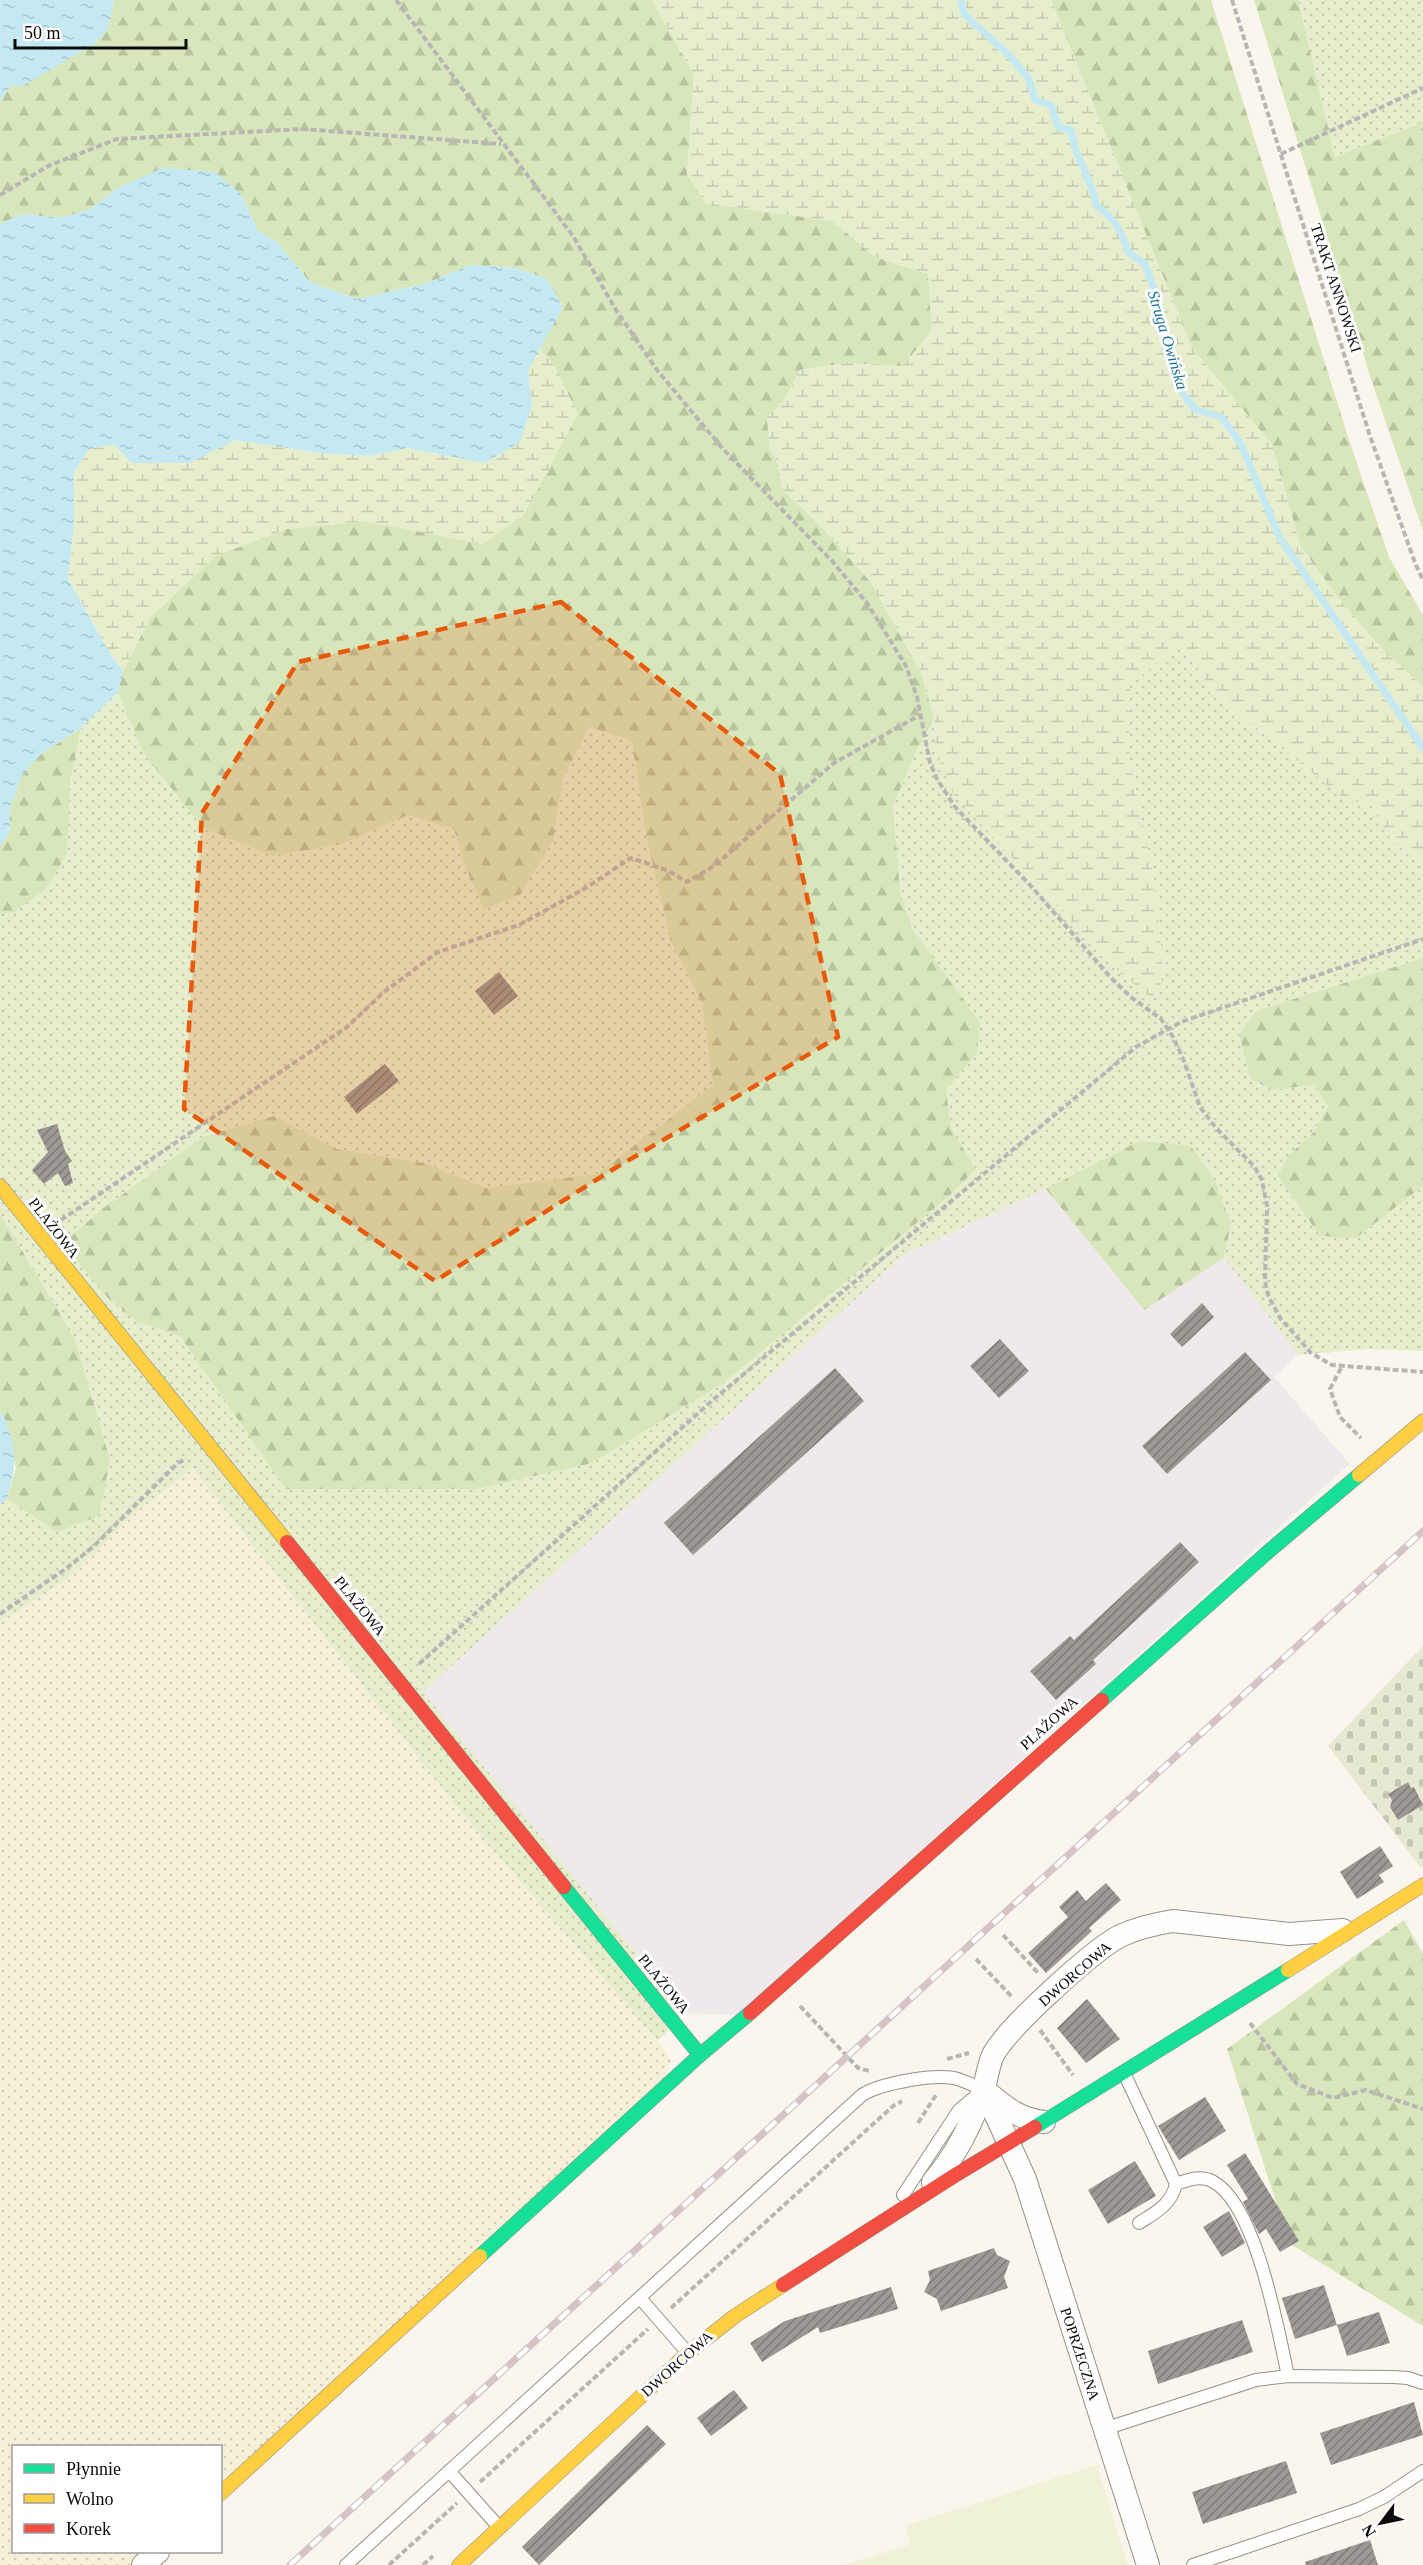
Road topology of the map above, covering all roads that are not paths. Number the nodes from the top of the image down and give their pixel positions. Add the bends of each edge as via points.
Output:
1 (0, 1186) edge
2 (1423, 1421) edge
3 (1423, 1885) edge
4 (1353, 1929) junction
5 (1275, 1933) junction
6 (1281, 1973) junction
7 (700, 2055) junction
8 (1124, 2073) junction
9 (984, 2089) junction
10 (1044, 2122) junction
11 (1009, 2144) junction
12 (1176, 2184) junction
13 (921, 2197) junction
14 (882, 2222) junction
15 (1140, 2223) dead end
16 (639, 2298) junction
17 (688, 2353) junction
18 (1288, 2376) junction
19 (1423, 2383) edge
20 (1104, 2429) junction
21 (449, 2471) junction
22 (1423, 2471) edge
23 (222, 2492) edge
24 (499, 2527) junction
25 (157, 2553) edge
26 (143, 2565) edge
27 (346, 2565) edge
28 (459, 2565) edge
29 (1148, 2565) edge
30 (1193, 2565) edge

1 - 7 street, PLAŻOWA
2 - 7 street, PLAŻOWA via 1100,1700
3 - 4 street, DWORCOWA
4 - 5 street, DWORCOWA
4 - 6 street, DWORCOWA
5 - 6 street via 1283,1950
5 - 9 street, DWORCOWA via 1173,1921 1136,1929 1102,1948 1028,2014 999,2045
6 - 8 street, DWORCOWA
7 - 23 street
8 - 10 street, DWORCOWA
8 - 12 lane
9 - 10 street via 1013,2114
9 - 11 street
9 - 13 street, DWORCOWA via 959,2147
9 - 14 lane via 959,2110
9 - 16 lane via 956,2079 939,2079 892,2084 862,2095
10 - 11 street, DWORCOWA
11 - 13 street, DWORCOWA
11 - 20 street, POPRZECZNA via 1024,2179
12 - 15 lane via 1168,2203
12 - 18 lane via 1195,2178 1214,2182 1234,2206 1260,2260
13 - 14 street, DWORCOWA
14 - 17 street, DWORCOWA via 735,2316
16 - 17 lane
16 - 21 lane
17 - 24 street, DWORCOWA
18 - 19 lane via 1394,2377
18 - 20 lane via 1256,2380
20 - 29 street, POPRZECZNA
21 - 24 lane
21 - 27 lane
22 - 30 lane via 1359,2509
24 - 28 street, DWORCOWA
25 - 26 street

